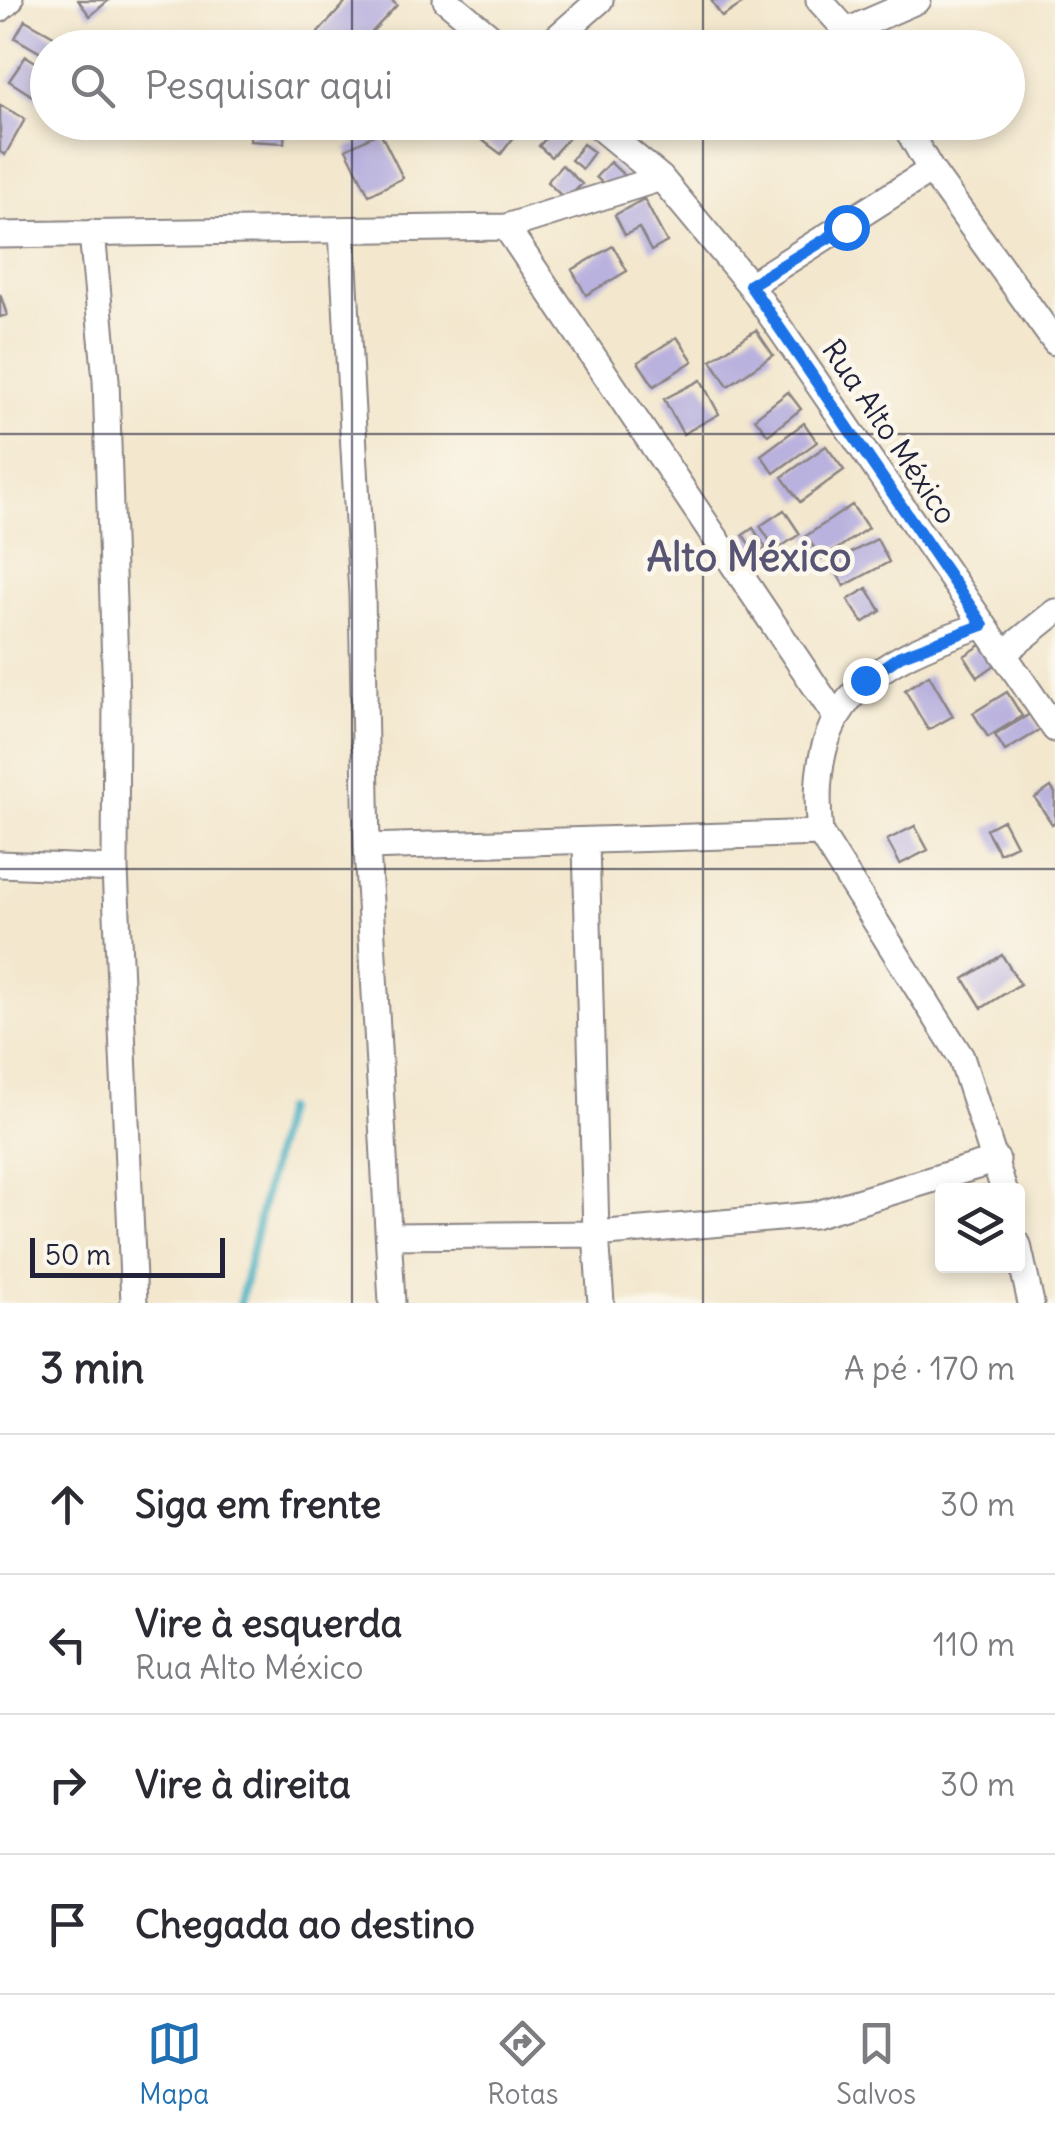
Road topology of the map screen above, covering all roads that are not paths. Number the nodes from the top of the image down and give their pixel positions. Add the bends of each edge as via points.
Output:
1 (10, 0) edge
2 (446, 0) edge
3 (600, 0) edge
4 (819, 0) edge
5 (918, 0) edge
6 (0, 10) edge
7 (482, 30) edge
8 (566, 30) edge
9 (844, 30) edge
10 (867, 30) edge
11 (615, 140) edge
12 (914, 140) edge
13 (931, 170) junction
14 (661, 178) junction
15 (506, 228) junction
16 (342, 230) junction
17 (92, 233) junction
18 (0, 235) edge
19 (750, 285) junction
20 (1055, 342) edge
21 (1055, 612) edge
22 (983, 625) junction
23 (1003, 654) junction
24 (836, 717) junction
25 (1055, 729) edge
26 (820, 834) junction
27 (586, 843) junction
28 (367, 847) junction
29 (0, 864) edge
30 (115, 869) junction
31 (997, 1160) junction
32 (1002, 1183) edge
33 (596, 1234) junction
34 (390, 1236) junction
35 (1025, 1273) edge
36 (134, 1303) edge
37 (392, 1303) edge
38 (602, 1303) edge
39 (1032, 1303) edge

1 - 6 street
2 - 7 street
3 - 8 street
4 - 9 street
5 - 10 street
11 - 14 street, Rua Alto México
12 - 13 street
13 - 19 street
13 - 20 street
14 - 15 street
14 - 19 street, Rua Alto México
15 - 16 street
15 - 24 street
16 - 17 street
16 - 28 street via 362,595
17 - 18 street
17 - 30 street via 107,400
19 - 22 street, Rua Alto México
21 - 23 street
22 - 23 street, Rua Alto México
22 - 24 street via 900,656 865,680
23 - 25 street, Rua Alto México
24 - 26 street via 815,791
26 - 27 street
26 - 31 street via 961,1058
27 - 28 street
27 - 33 street
28 - 34 street
29 - 30 street
30 - 36 street
31 - 32 street
31 - 33 street via 814,1215
33 - 34 street
33 - 38 street
34 - 37 street
35 - 39 street

